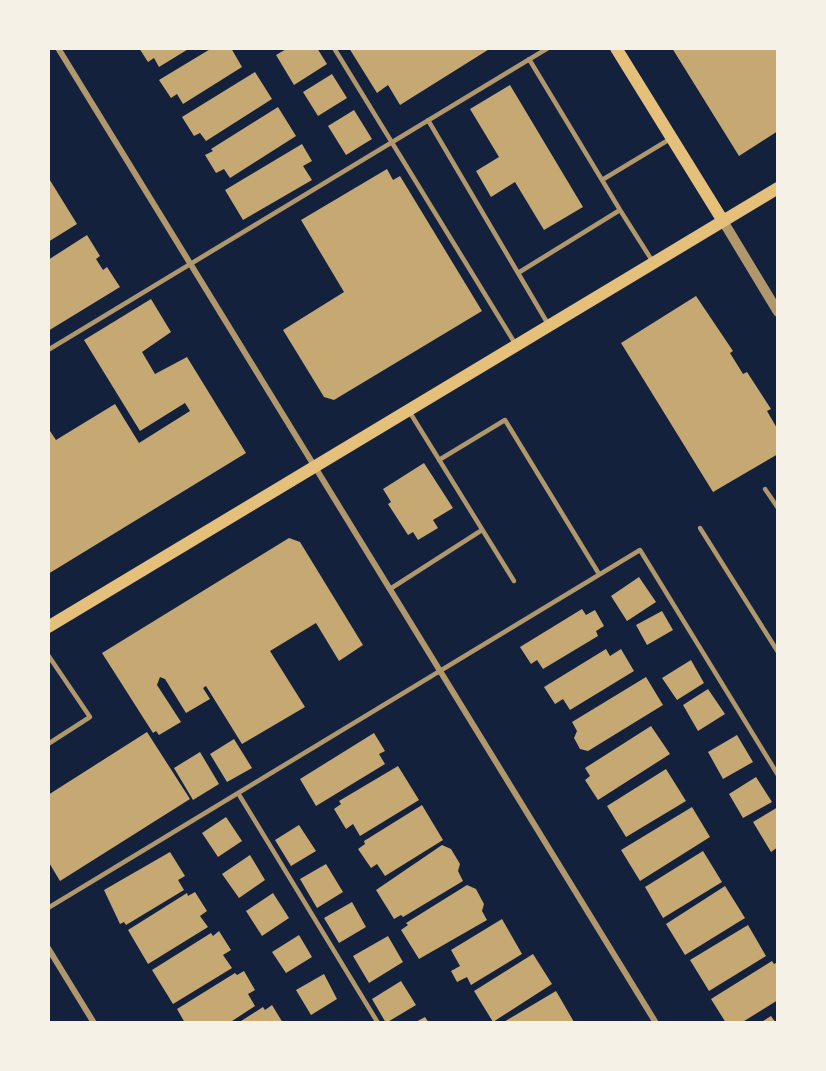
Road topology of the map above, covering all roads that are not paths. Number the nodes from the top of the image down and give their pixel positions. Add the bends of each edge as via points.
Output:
1 (58, 48) edge
2 (334, 48) edge
3 (548, 48) edge
4 (616, 48) edge
5 (530, 59) junction
6 (428, 120) junction
7 (671, 138) junction
8 (392, 142) junction
9 (602, 180) junction
10 (778, 188) edge
11 (620, 210) junction
12 (723, 221) junction
13 (654, 263) junction
14 (190, 264) junction
15 (518, 273) junction
16 (777, 307) edge
17 (549, 326) junction
18 (516, 346) junction
19 (48, 350) edge
20 (409, 411) junction
21 (440, 460) junction
22 (315, 467) junction
23 (765, 489) dead end
24 (778, 508) edge
25 (700, 528) dead end
26 (482, 530) junction
27 (599, 574) junction
28 (514, 581) dead end
29 (390, 589) junction
30 (48, 627) edge
31 (778, 652) edge
32 (48, 656) edge
33 (440, 670) junction
34 (48, 744) edge
35 (778, 775) edge
36 (238, 793) junction
37 (48, 908) edge
38 (48, 948) edge
39 (94, 1023) edge
40 (378, 1023) edge
41 (656, 1023) edge

1 - 14 street
2 - 8 lane
3 - 5 lane
4 - 7 main road
5 - 6 lane
5 - 9 lane
6 - 8 lane
6 - 15 lane
7 - 9 lane
7 - 12 main road
8 - 14 lane
8 - 18 lane
9 - 11 lane
10 - 12 main road
11 - 13 lane
11 - 15 lane
12 - 13 main road
12 - 16 street
13 - 17 main road
14 - 19 lane
14 - 22 street
15 - 17 lane
17 - 18 main road
18 - 20 main road
20 - 21 lane
20 - 22 main road
21 - 26 lane
21 - 27 lane via 505,420
22 - 29 street
22 - 30 main road
23 - 24 lane
25 - 31 lane
26 - 28 lane
26 - 29 lane
27 - 33 lane
27 - 35 lane via 640,550
29 - 33 street
32 - 34 lane via 90,717
33 - 36 lane
33 - 41 street
36 - 37 lane
36 - 40 lane
38 - 39 street

